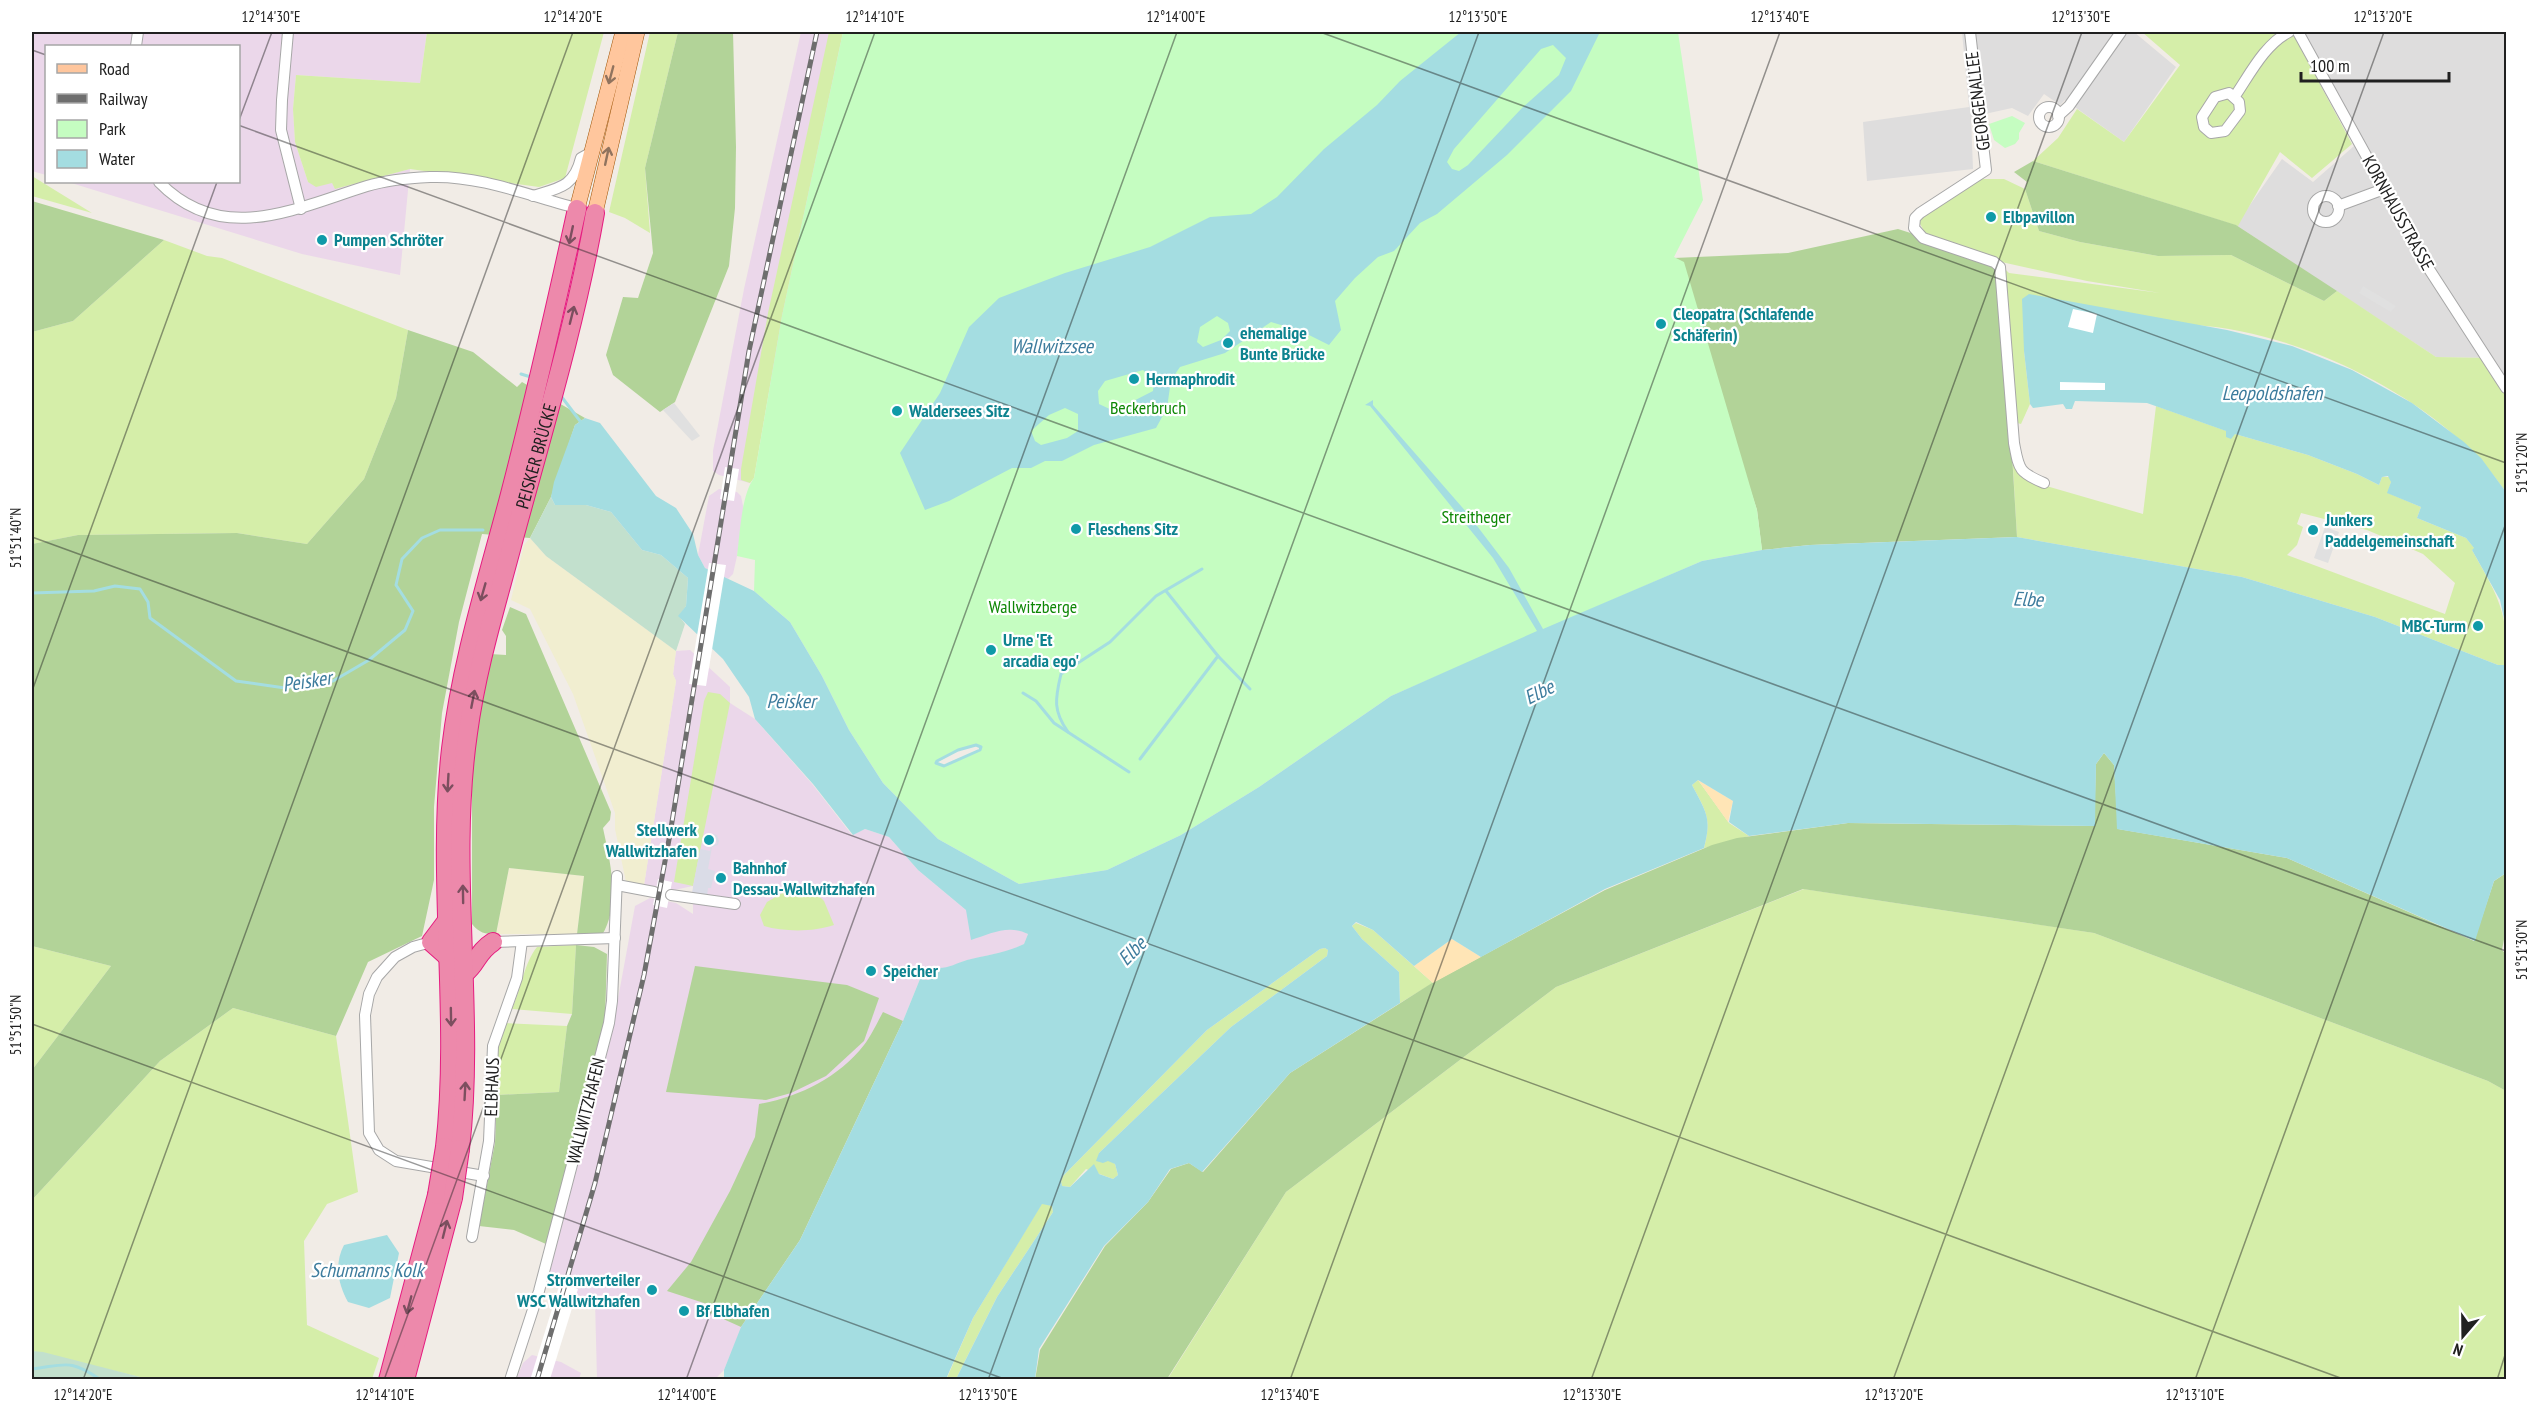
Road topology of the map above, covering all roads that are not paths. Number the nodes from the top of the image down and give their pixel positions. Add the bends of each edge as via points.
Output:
1 (288, 32) edge
2 (622, 32) edge
3 (637, 32) edge
4 (1970, 32) edge
5 (2121, 32) edge
6 (2289, 32) edge
7 (2298, 32) edge
8 (2235, 96) dead end
9 (2058, 116) dead end
10 (590, 153) junction
11 (160, 183) edge
12 (2384, 189) junction
13 (533, 196) junction
14 (2338, 206) dead end
15 (577, 208) junction
16 (301, 209) junction
17 (595, 213) junction
18 (550, 369) junction
19 (2506, 388) edge
20 (2044, 483) dead end
21 (506, 537) junction
22 (654, 892) dead end
23 (671, 895) dead end
24 (735, 904) dead end
25 (449, 918) junction
26 (464, 935) junction
27 (615, 938) junction
28 (522, 941) junction
29 (431, 942) junction
30 (494, 942) junction
31 (449, 958) junction
32 (465, 973) junction
33 (453, 1148) junction
34 (484, 1176) junction
35 (472, 1237) dead end
36 (403, 1356) junction
37 (388, 1380) edge
38 (405, 1380) edge
39 (510, 1380) edge

1 - 16 street via 281,130
2 -> 10 main road
17 -> 3 main road
4 - 20 street, GEORGENALLEE via 1986,170 1920,213 1914,228 1923,238 2000,267 2019,468
5 - 9 street
6 - 8 street via 2271,45
7 - 12 street, KORNHAUSSTRASSE
10 - 13 street via 581,158 570,182
10 - 15 main road
11 - 16 street via 183,201 220,215 255,218
12 - 14 street
12 - 19 street, KORNHAUSSTRASSE via 2427,266
13 - 15 street
13 - 16 street via 471,180 419,178 378,183
15 - 17 street
15 -> 18 highway
18 -> 17 highway
18 - 21 highway, PEISKER BRÜCKE
21 -> 25 highway via 472,634 453,730 448,800
26 -> 21 highway via 461,818 467,736
22 - 27 street, WALLWITZHAFEN via 617,880
23 - 24 street
25 - 29 highway
25 - 31 highway
26 - 30 highway
26 - 32 highway
27 - 28 street
27 - 39 street, WALLWITZHAFEN via 609,1023 524,1342
28 - 30 street
28 - 34 street, ELBHAUS via 517,978 493,1046 491,1122
29 - 31 highway
29 - 34 street via 394,957 369,994 365,1015 369,1133 379,1150 396,1161
30 - 32 highway via 483,949
31 -> 33 highway
33 -> 32 highway via 466,1073
33 - 36 highway, bridge via 445,1196
34 - 35 street, ELBHAUS
36 - 37 highway
36 - 38 highway

